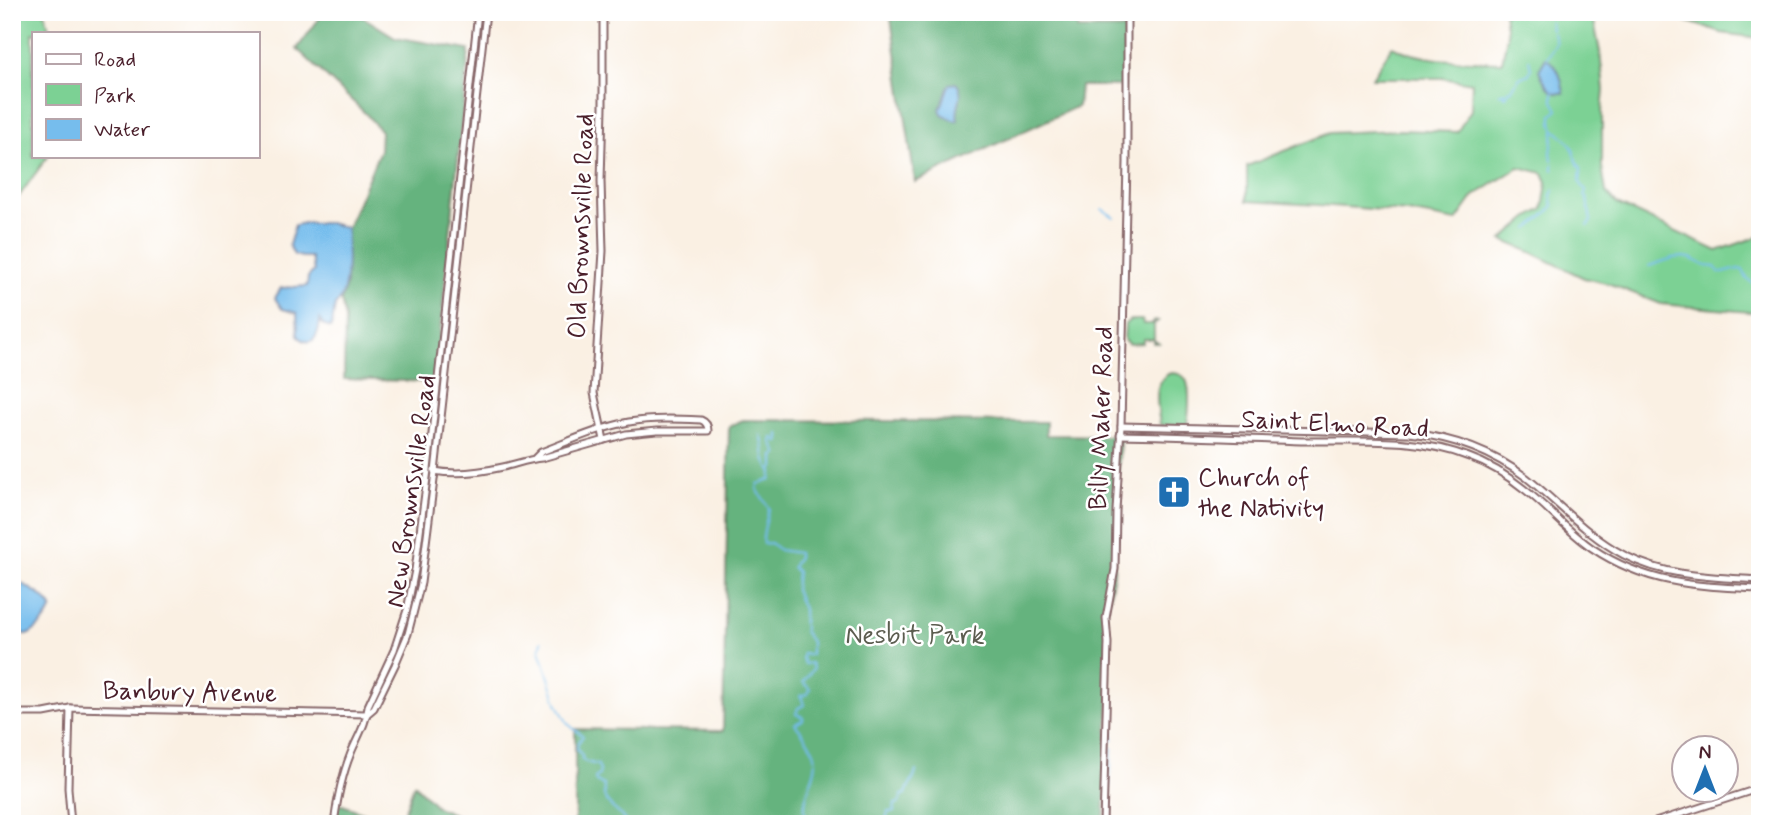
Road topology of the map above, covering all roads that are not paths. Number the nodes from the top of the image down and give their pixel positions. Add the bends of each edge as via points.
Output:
1 (478, 12) edge
2 (486, 12) edge
3 (603, 12) edge
4 (1127, 12) edge
5 (1121, 426) junction
6 (601, 428) junction
7 (1160, 428) junction
8 (1184, 428) junction
9 (1120, 435) junction
10 (1160, 436) junction
11 (1184, 436) junction
12 (604, 440) junction
13 (1482, 451) junction
14 (534, 458) junction
15 (1477, 460) junction
16 (432, 471) junction
17 (1760, 579) edge
18 (1760, 589) edge
19 (70, 708) junction
20 (12, 713) edge
21 (367, 714) junction
22 (1760, 788) edge
23 (71, 824) edge
24 (334, 824) edge
25 (1104, 824) edge
26 (1649, 824) edge

1 - 16 main road, New Brownsville Road
2 - 16 main road, New Brownsville Road
3 - 6 main road, Old Brownsville Road via 603,251 594,393
4 - 5 main road, Billy Maher Road
5 - 7 main road, Saint Elmo Road
5 - 9 main road, Billy Maher Road
6 - 12 main road, Old Brownsville Road
6 - 12 main road via 657,419 701,419 708,428 650,431
6 - 14 main road
7 - 8 main road, Saint Elmo Road
7 - 10 main road
8 - 11 main road
8 - 13 main road, Saint Elmo Road via 1409,433
9 - 10 main road, Saint Elmo Road
9 - 25 main road, Billy Maher Road via 1115,569 1105,618
10 - 11 main road, Saint Elmo Road
11 - 15 main road, Saint Elmo Road via 1414,444
12 - 14 main road
13 - 15 main road
13 - 17 main road, Saint Elmo Road via 1519,472 1587,531 1628,557 1688,575
14 - 16 main road via 490,470
15 - 18 main road, Saint Elmo Road via 1525,489 1591,548 1627,568 1684,585
16 - 21 main road, New Brownsville Road via 414,615 395,665
19 - 20 main road, Banbury Avenue
19 - 21 main road, Banbury Avenue
19 - 23 main road
21 - 24 main road via 343,778
22 - 26 main road

